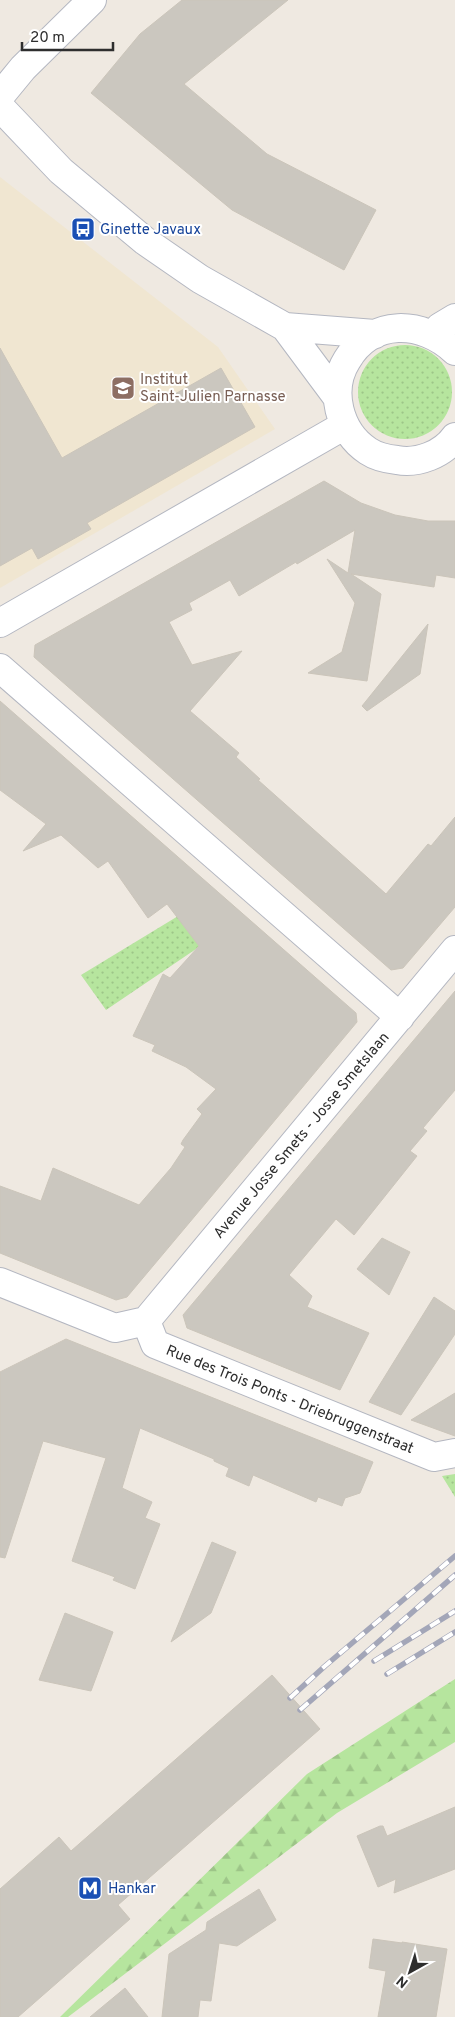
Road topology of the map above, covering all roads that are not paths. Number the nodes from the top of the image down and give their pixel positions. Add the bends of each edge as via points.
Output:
1 (92, 0) edge
2 (0, 96) edge
3 (0, 107) edge
4 (455, 318) edge
5 (286, 327) junction
6 (375, 334) junction
7 (445, 343) edge
8 (337, 397) junction
9 (345, 425) junction
10 (449, 448) edge
11 (0, 623) edge
12 (0, 668) edge
13 (455, 950) edge
14 (400, 1017) junction
15 (0, 1282) edge
16 (146, 1321) junction
17 (455, 1453) edge

1 - 2 street via 23,68
3 - 5 street via 61,171 145,241 200,279
4 - 7 street via 440,327
5 - 6 street
5 - 8 street
6 - 7 street via 390,329 420,330
6 - 8 street via 346,360 339,378
8 - 9 street
9 - 10 street via 355,440 384,458 419,460
9 - 11 street
12 - 14 street
13 - 14 street, Avenue Josse Smets - Josse Smetslaan
14 - 16 street, Avenue Josse Smets - Josse Smetslaan
15 - 16 street via 115,1328
16 - 17 street, Rue des Trois Ponts - Driebruggenstraat via 155,1344 434,1457

